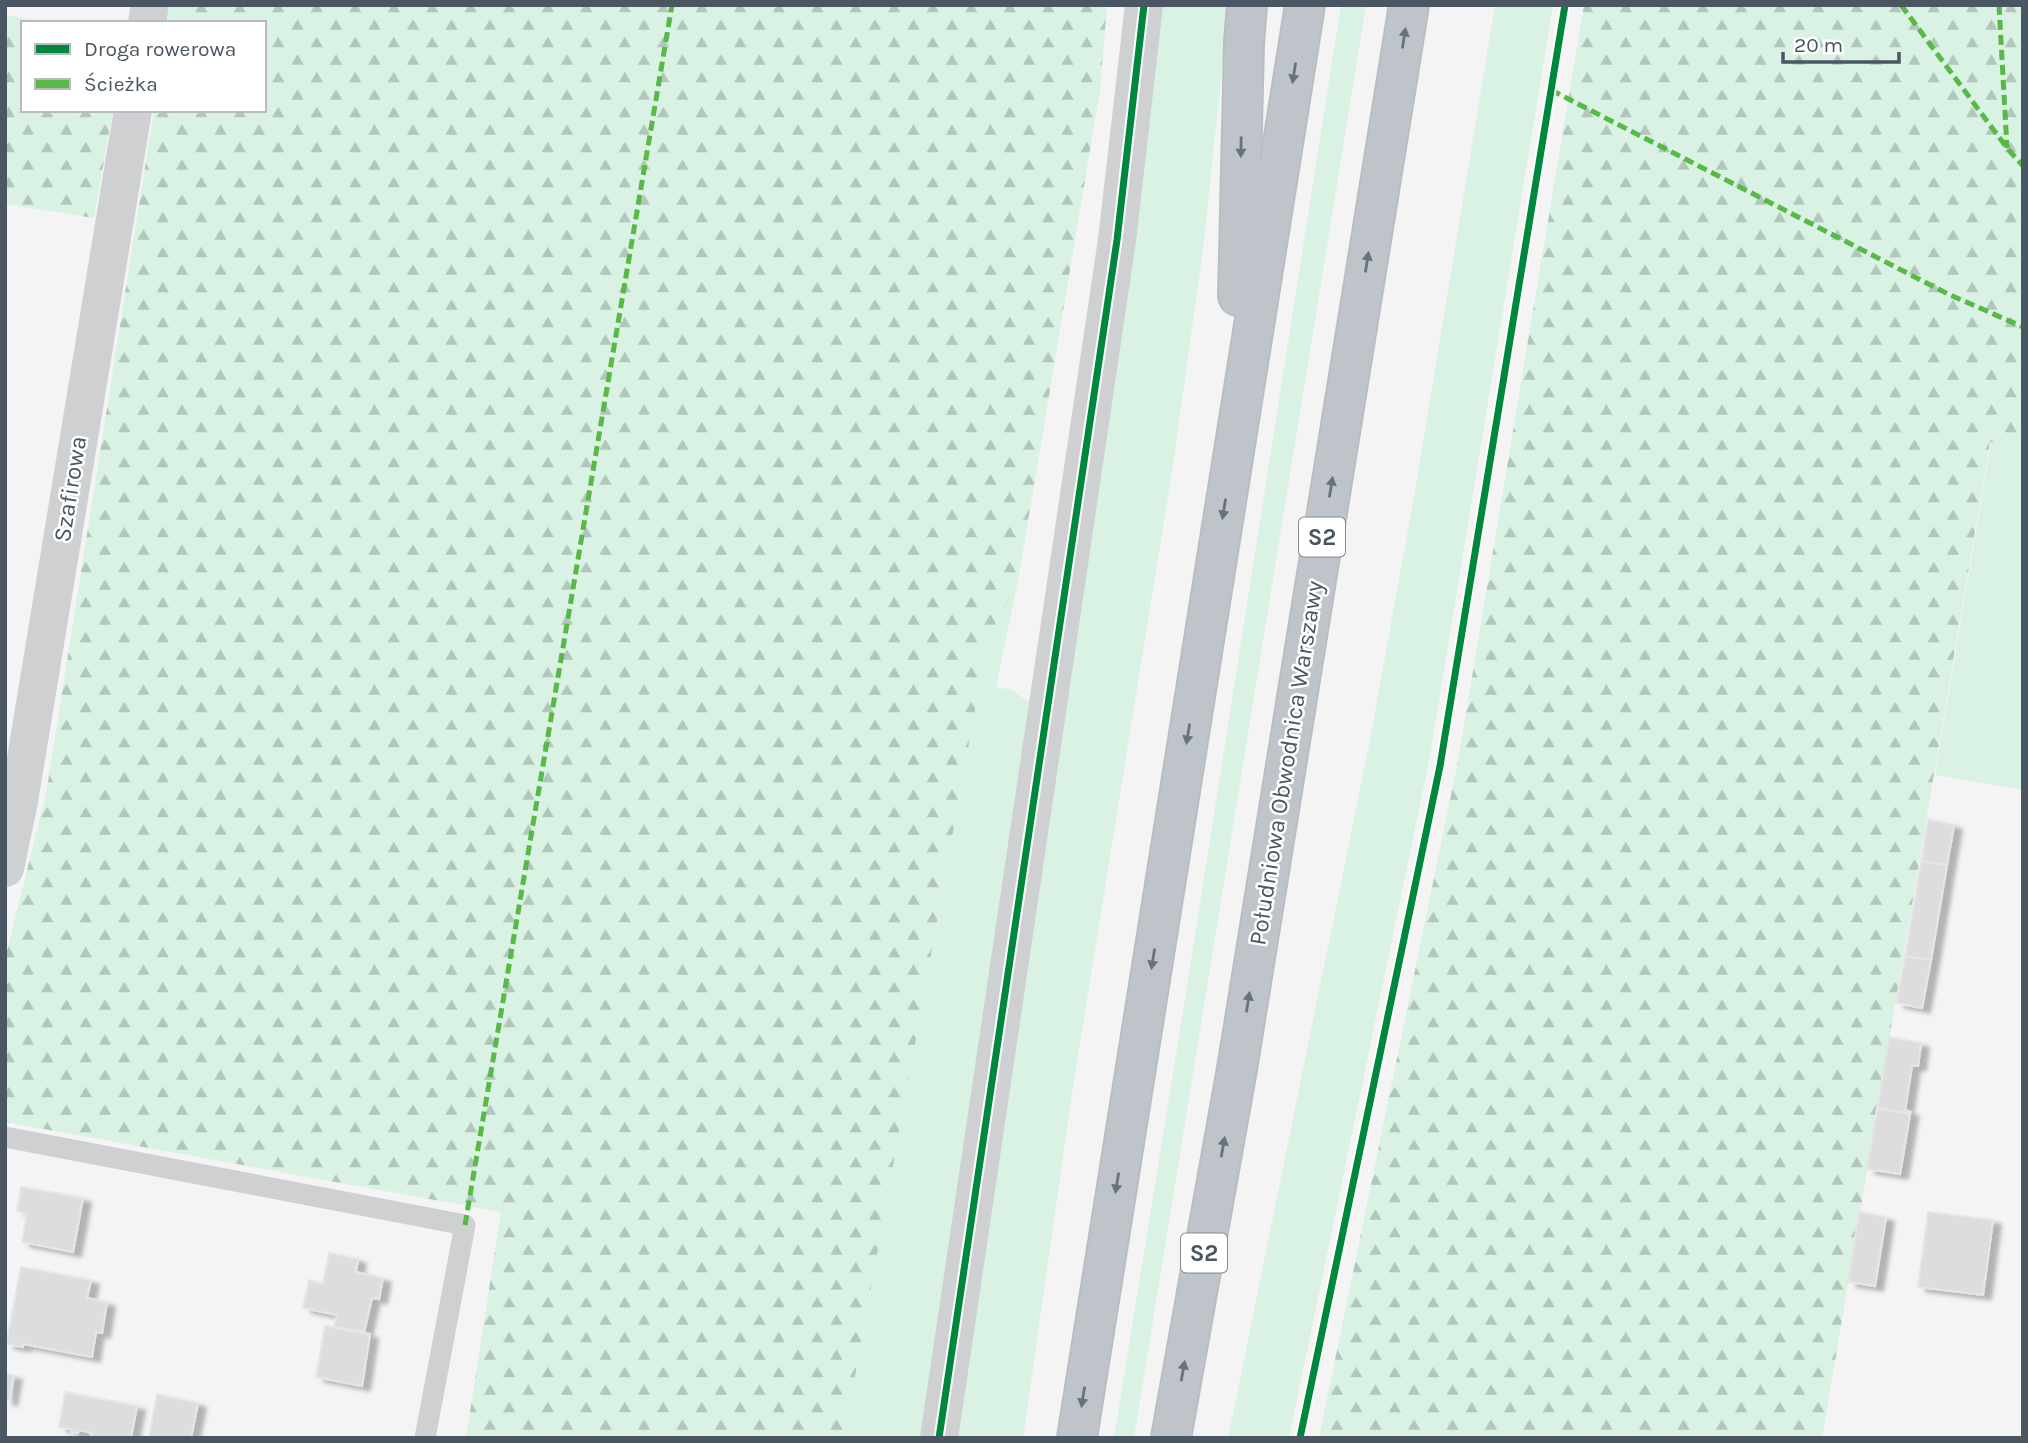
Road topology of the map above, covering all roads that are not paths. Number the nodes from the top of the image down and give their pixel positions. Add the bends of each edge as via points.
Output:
1 (1144, 5) edge
2 (1247, 5) edge
3 (1305, 5) edge
4 (1409, 5) edge
5 (133, 112) edge
6 (1234, 442) junction
7 (5, 868) edge
8 (5, 1137) edge
9 (425, 1438) edge
10 (939, 1438) edge
11 (1077, 1438) edge
12 (1171, 1438) edge

1 - 10 street via 1117,240
2 -> 6 highway
3 -> 6 highway
12 -> 4 highway, Południowa Obwodnica Warszawy / S2 via 1237,1069
5 - 7 street, Szafirowa
6 -> 11 highway
8 - 9 lane via 465,1225

